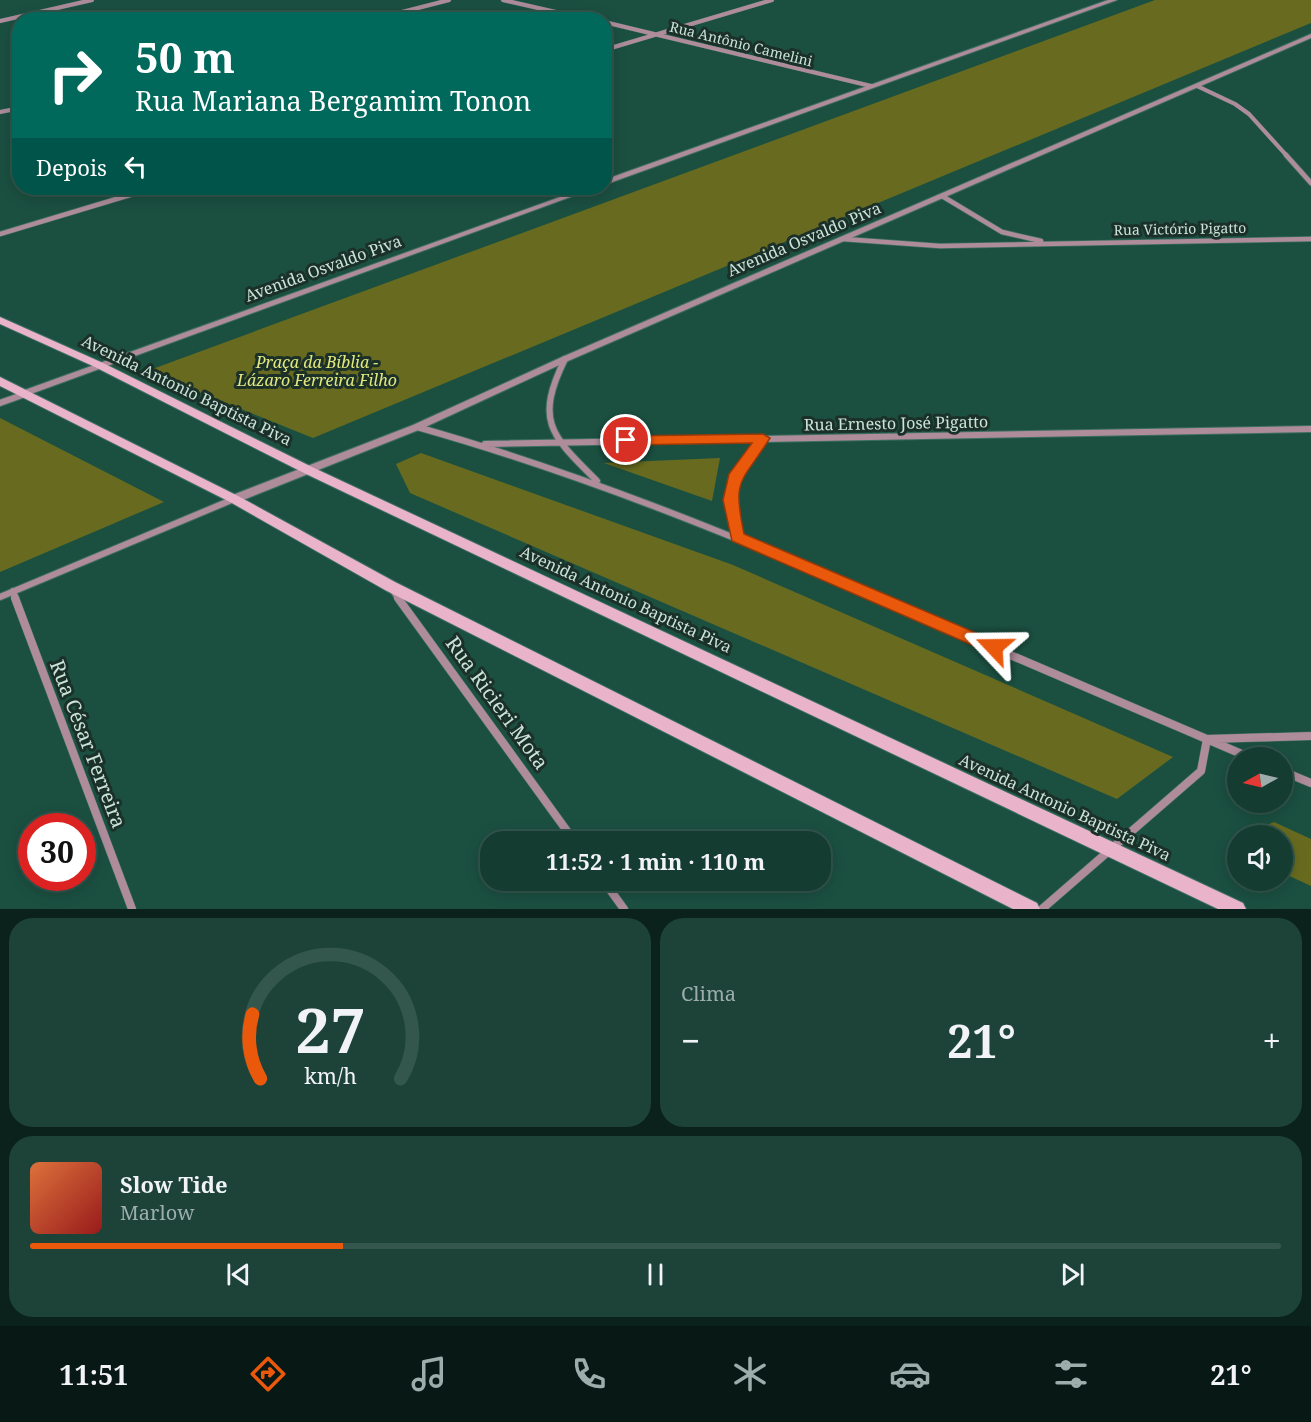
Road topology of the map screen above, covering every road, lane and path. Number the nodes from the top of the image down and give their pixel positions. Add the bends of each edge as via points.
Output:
1 (90, 0) edge
2 (449, 0) edge
3 (503, 0) edge
4 (772, 0) edge
5 (1114, 0) edge
6 (39, 12) edge
7 (402, 12) edge
8 (556, 12) edge
9 (612, 24) edge
10 (658, 34) junction
11 (1311, 36) edge
12 (612, 48) edge
13 (872, 86) junction
14 (1197, 86) junction
15 (612, 180) edge
16 (1311, 183) edge
17 (130, 195) edge
18 (572, 195) edge
19 (942, 196) junction
20 (0, 234) edge
21 (843, 239) junction
22 (1311, 239) edge
23 (1050, 243) junction
24 (0, 320) edge
25 (565, 358) junction
26 (99, 365) junction
27 (0, 381) edge
28 (25, 393) junction
29 (0, 403) edge
30 (417, 427) junction
31 (1311, 429) edge
32 (763, 438) junction
33 (557, 441) junction
34 (481, 444) junction
35 (308, 470) junction
36 (599, 484) junction
37 (234, 499) junction
38 (738, 537) junction
39 (390, 586) junction
40 (13, 591) junction
41 (0, 597) edge
42 (1311, 736) edge
43 (1208, 739) junction
44 (1227, 747) edge
45 (1293, 776) edge
46 (1311, 783) edge
47 (567, 831) edge
48 (1113, 849) junction
49 (611, 891) edge
50 (132, 909) edge
51 (624, 909) edge
52 (1030, 909) edge
53 (1042, 909) edge
54 (1237, 909) edge

1 - 6 street
2 - 7 street
3 - 8 street
4 - 10 street
5 - 13 street
9 - 10 street, Rua Antônio Camelini
10 - 12 street
10 - 13 street, Rua Antônio Camelini
11 - 14 street, Avenida Osvaldo Piva
13 - 15 street
14 - 16 street via 1249,114
14 - 19 street, Avenida Osvaldo Piva
17 - 20 street
18 - 26 street, Avenida Osvaldo Piva
19 - 21 street, Avenida Osvaldo Piva
19 - 23 street, Rua Victório Pigatto via 1002,232
21 - 23 street, Rua Victório Pigatto via 908,245
21 - 25 street, Avenida Osvaldo Piva
22 - 23 street, Rua Victório Pigatto
24 - 26 main road, Avenida Antonio Baptista Piva
25 - 30 street, Avenida Osvaldo Piva
25 - 33 street via 550,385 549,426
26 - 28 street, Avenida Osvaldo Piva
26 - 35 main road, Avenida Antonio Baptista Piva
27 - 28 main road
28 - 29 street
28 - 37 main road
30 - 34 street
30 - 35 street, Avenida Osvaldo Piva
31 - 32 street, Rua Ernesto José Pigatto
32 - 33 street, Rua Ernesto José Pigatto
32 - 38 street via 736,474 730,500
33 - 34 street, Rua Ernesto José Pigatto
33 - 36 street
34 - 36 street
35 - 37 street, Avenida Osvaldo Piva
35 - 48 main road, Avenida Antonio Baptista Piva
36 - 38 street
37 - 39 main road
37 - 40 street
38 - 43 street
39 - 47 street, Rua Ricieri Mota
39 - 52 main road
40 - 41 street
40 - 50 street, Rua César Ferreira
42 - 43 street
43 - 44 street
43 - 48 street via 1201,771
45 - 46 street
48 - 53 street
48 - 54 main road, Avenida Antonio Baptista Piva
49 - 51 street

